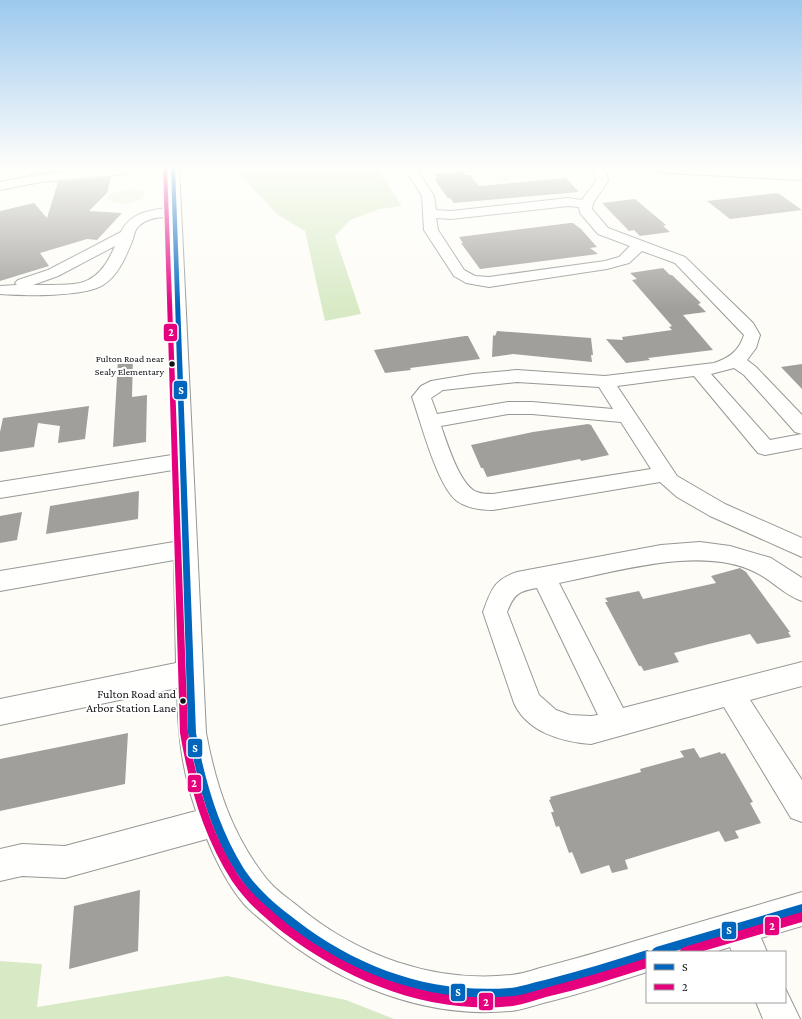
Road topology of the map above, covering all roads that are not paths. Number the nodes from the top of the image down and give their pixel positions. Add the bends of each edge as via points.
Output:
1 (161, 214) edge
2 (174, 214) edge
3 (429, 214) joint
4 (464, 214) edge
5 (568, 214) edge
6 (591, 214) edge
7 (431, 230) junction
8 (128, 234) junction
9 (639, 245) junction
10 (735, 360) junction
11 (699, 370) junction
12 (605, 382) junction
13 (626, 416) junction
14 (430, 422) junction
15 (802, 427) edge
16 (802, 441) edge
17 (183, 461) junction
18 (665, 474) junction
19 (0, 490) edge
20 (802, 548) edge
21 (186, 549) junction
22 (544, 577) junction
23 (0, 581) edge
24 (802, 591) edge
25 (189, 673) junction
26 (802, 674) edge
27 (730, 693) junction
28 (0, 712) edge
29 (616, 723) junction
30 (802, 807) edge
31 (215, 821) junction
32 (0, 865) edge
33 (802, 908) edge
34 (744, 940) edge
35 (663, 951) edge
36 (646, 955) edge
37 (774, 1003) edge
38 (782, 1019) edge

1 - 8 street via 138,219
2 - 17 street
3 - 4 street
3 - 7 street
5 - 7 street
6 - 9 street via 603,231
7 - 9 street via 459,273 481,282 607,265 624,260
8 - 8 street via 115,266 108,276 87,287 1,290 53,273
9 - 10 street via 680,260 747,327 752,335 750,344 744,354
10 - 11 street via 731,364
10 - 15 street via 750,371
11 - 12 street
11 - 16 street via 765,448
12 - 13 street
12 - 14 street via 517,376 438,385 421,397
13 - 14 street via 508,408
13 - 18 street
14 - 18 street via 454,484 464,495 478,501 493,502
17 - 19 street
17 - 21 street
18 - 20 street via 686,494
21 - 23 street
21 - 25 street
22 - 24 street via 661,554 700,551 730,555 763,565
22 - 29 street
22 - 29 street via 517,582 502,592 495,612 528,703 546,719 570,729 591,730
25 - 28 street
25 - 31 street via 192,733 198,770 206,801
26 - 27 street
27 - 29 street
27 - 30 street
31 - 32 street via 65,862 22,860
31 - 36 street via 230,852 256,892 294,927 339,955 381,974 427,988 472,995 511,993
33 - 34 street
34 - 35 street
37 - 38 street

